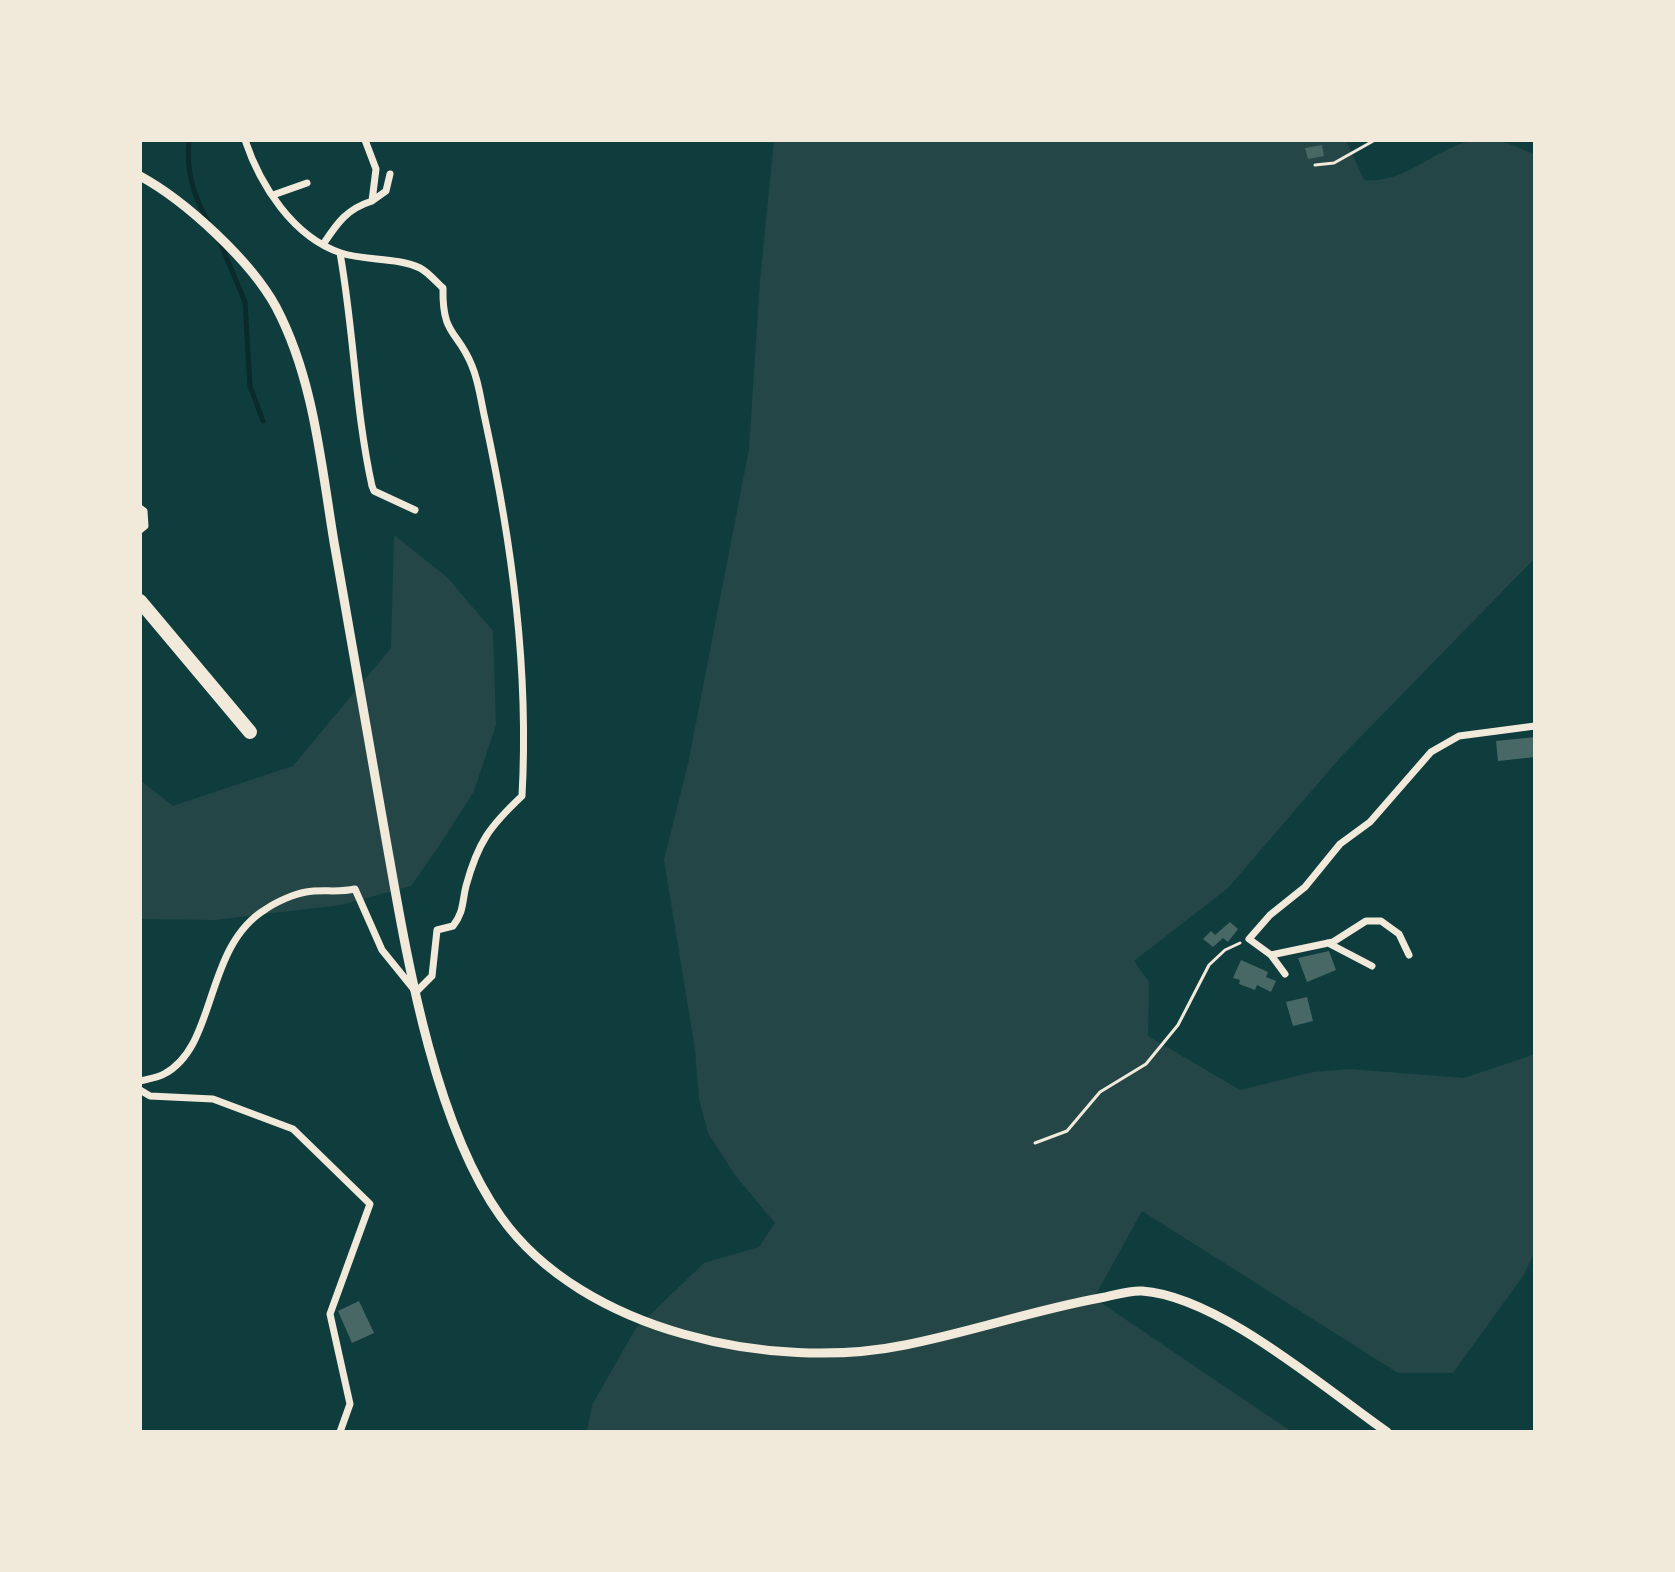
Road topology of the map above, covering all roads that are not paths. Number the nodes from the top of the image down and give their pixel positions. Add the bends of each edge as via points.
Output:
1 (245, 140) edge
2 (365, 140) edge
3 (390, 174) dead end
4 (140, 176) edge
5 (307, 183) dead end
6 (273, 195) junction
7 (372, 201) junction
8 (324, 243) junction
9 (340, 253) junction
10 (140, 508) edge
11 (415, 510) dead end
12 (140, 530) edge
13 (140, 601) edge
14 (140, 617) edge
15 (174, 644) junction
16 (1535, 726) edge
17 (250, 732) dead end
18 (1328, 943) junction
19 (1271, 955) junction
20 (1409, 955) dead end
21 (1372, 966) dead end
22 (1285, 974) dead end
23 (416, 992) junction
24 (140, 1081) edge
25 (140, 1090) edge
26 (340, 1432) edge
27 (1387, 1432) edge

1 - 6 street
2 - 7 street via 376,169
3 - 7 street via 386,191
4 - 23 street via 162,188 225,242 275,306 311,402
5 - 6 street
6 - 8 street via 283,212
7 - 8 street via 341,218
8 - 9 street
9 - 11 street via 359,424 372,486
9 - 23 street via 419,268 443,288 449,333 472,364 485,417 518,601 526,731 522,796 490,826 465,888 464,912 453,926 437,930 432,976
10 - 12 street via 145,526
13 - 15 highway
14 - 15 highway
15 - 17 highway
16 - 19 street via 1459,736 1431,752 1370,822 1340,844 1305,887 1249,939
18 - 19 street
18 - 20 street via 1366,921 1381,921 1399,934
18 - 21 street
19 - 22 street
23 - 24 street via 382,950 355,889 306,892 266,908 240,929 188,1050 165,1074
23 - 27 street via 450,1116 501,1218 549,1268 611,1308 683,1333 756,1349 820,1354 901,1346 1140,1291 1201,1305
25 - 26 street via 150,1096 213,1099 293,1129 370,1204 330,1314 350,1404

